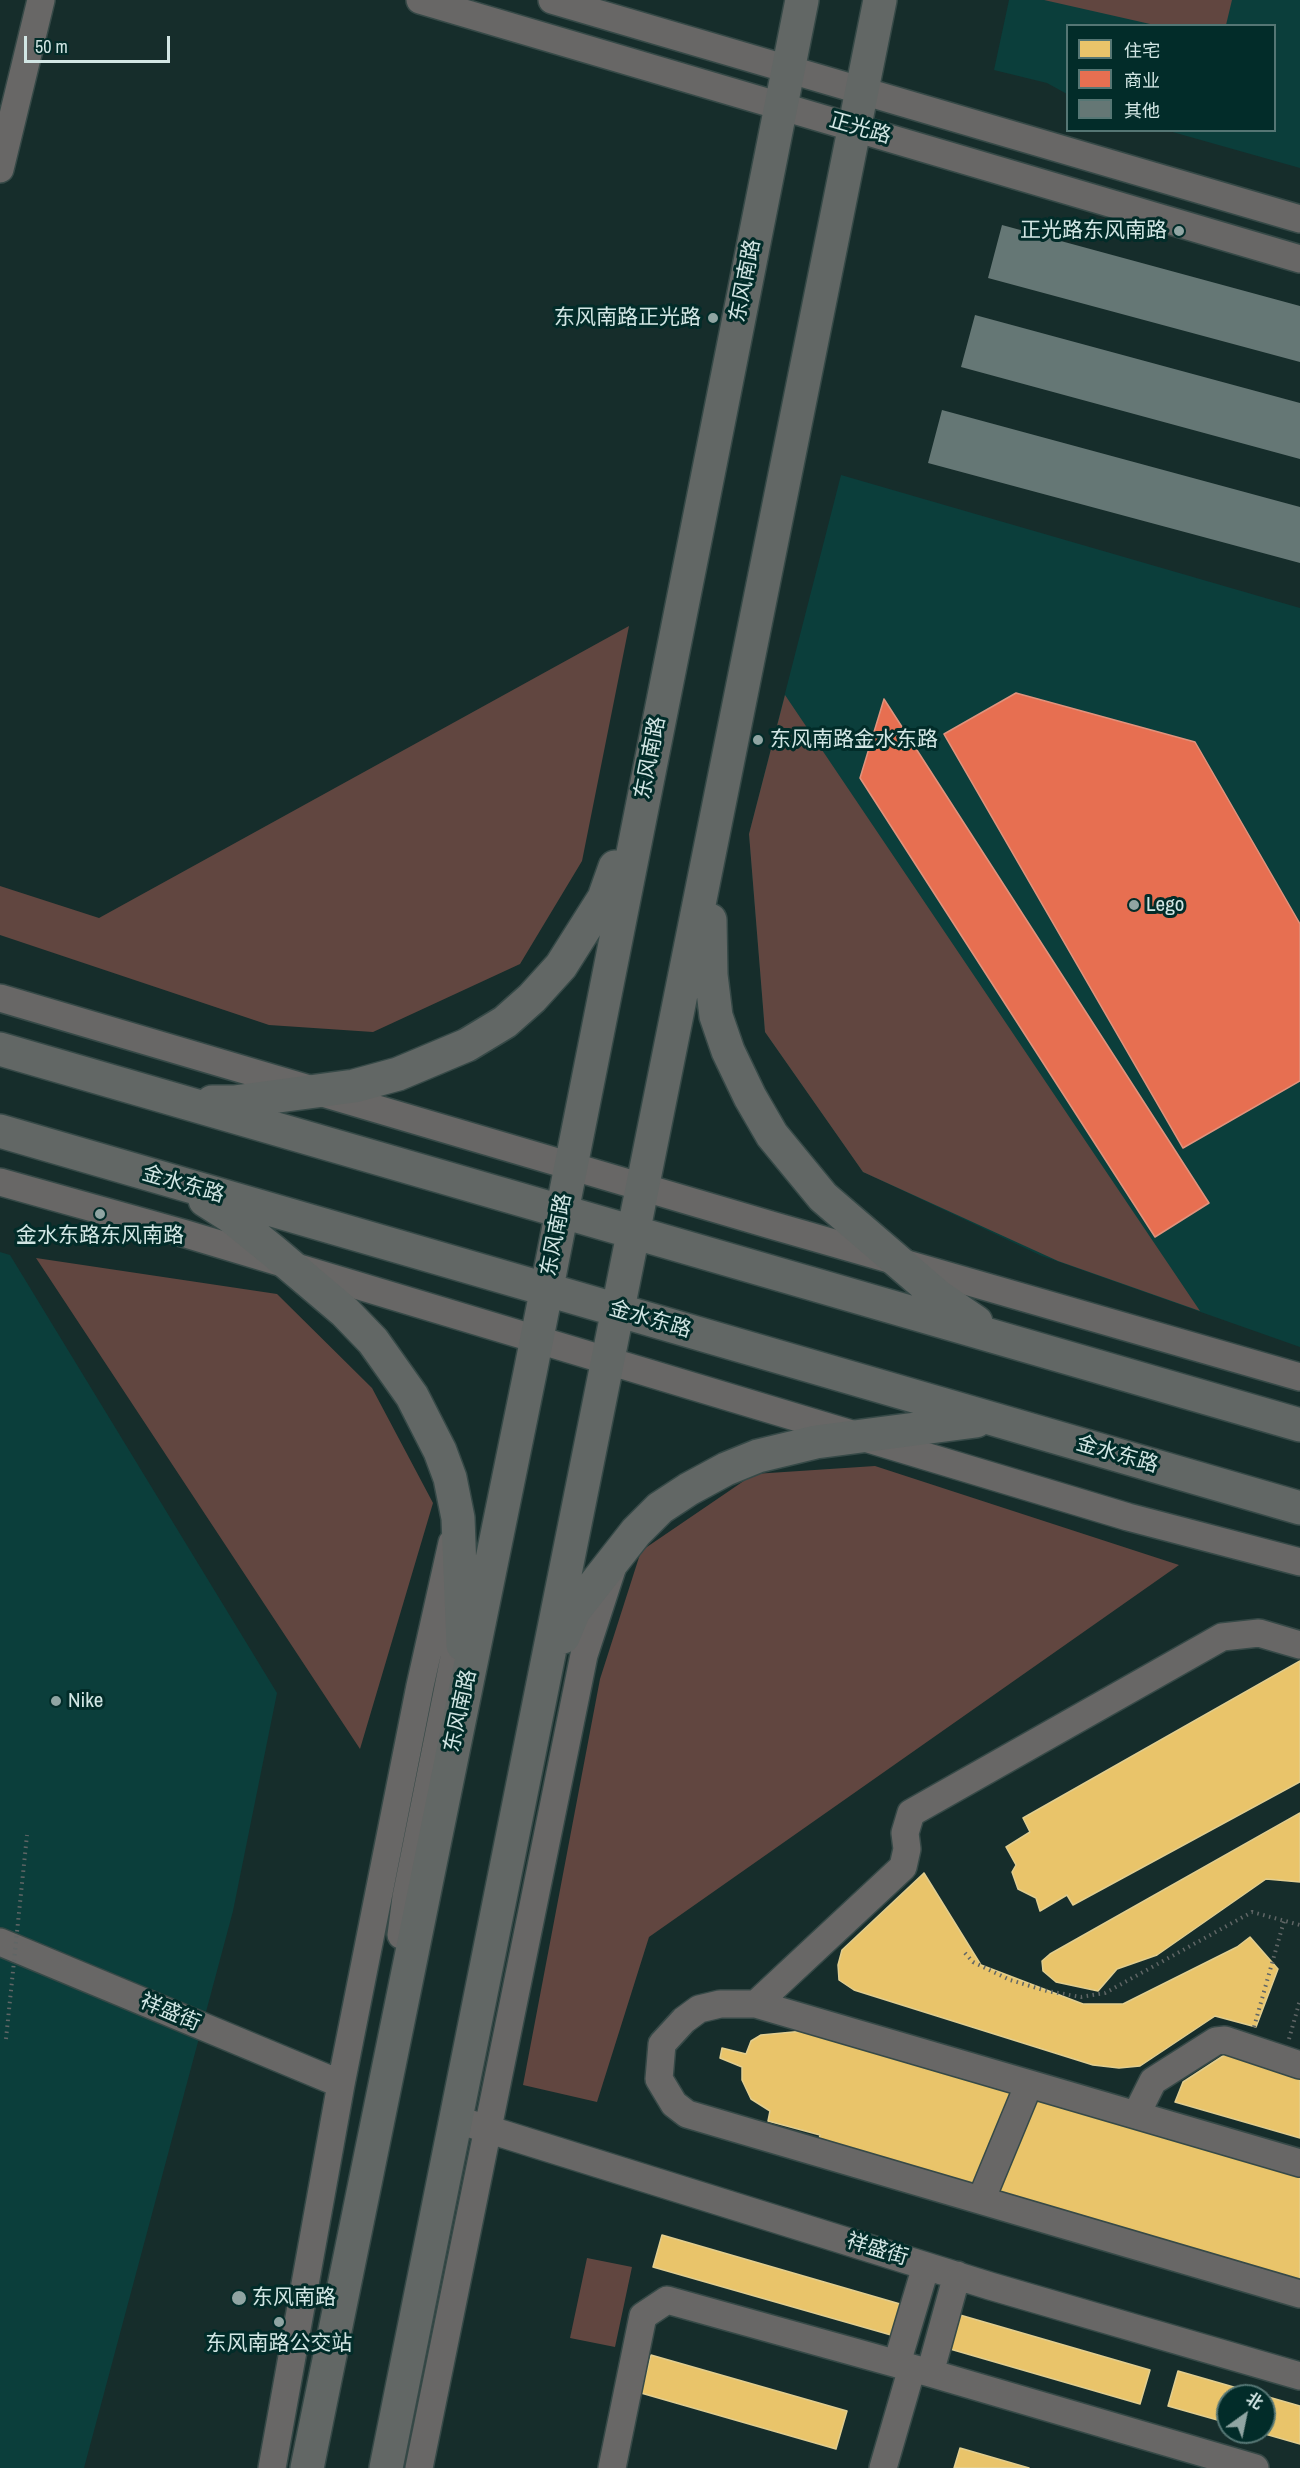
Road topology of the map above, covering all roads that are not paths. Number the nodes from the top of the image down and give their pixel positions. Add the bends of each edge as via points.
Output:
1 (41, 0) edge
2 (420, 0) edge
3 (552, 0) edge
4 (802, 0) edge
5 (880, 0) edge
6 (788, 69) junction
7 (862, 90) junction
8 (781, 106) junction
9 (854, 127) junction
10 (0, 169) edge
11 (1300, 219) edge
12 (1300, 259) edge
13 (650, 766) junction
14 (709, 858) junction
15 (0, 998) edge
16 (0, 1049) edge
17 (316, 1091) junction
18 (185, 1102) junction
19 (0, 1131) edge
20 (571, 1166) junction
21 (0, 1182) edge
22 (181, 1184) junction
23 (643, 1187) junction
24 (562, 1212) junction
25 (634, 1233) junction
26 (900, 1262) junction
27 (290, 1265) junction
28 (547, 1290) junction
29 (618, 1311) junction
30 (537, 1339) junction
31 (1002, 1339) junction
32 (608, 1361) junction
33 (1300, 1377) edge
34 (992, 1419) junction
35 (1300, 1425) edge
36 (860, 1436) junction
37 (511, 1468) junction
38 (1300, 1508) edge
39 (458, 1518) junction
40 (617, 1555) junction
41 (1300, 1562) edge
42 (462, 1618) junction
43 (1300, 1645) edge
44 (544, 1680) junction
45 (466, 1687) junction
46 (0, 1942) edge
47 (756, 2004) junction
48 (1292, 2062) edge
49 (341, 2084) junction
50 (1029, 2084) junction
51 (1136, 2115) junction
52 (456, 2119) junction
53 (488, 2129) junction
54 (1300, 2163) edge
55 (981, 2200) junction
56 (926, 2266) junction
57 (957, 2275) junction
58 (1300, 2294) edge
59 (913, 2368) junction
60 (1300, 2376) edge
61 (272, 2468) edge
62 (306, 2468) edge
63 (387, 2468) edge
64 (419, 2468) edge
65 (612, 2468) edge
66 (883, 2468) edge
67 (1255, 2468) edge

1 - 10 street
2 - 8 street, 正光路
3 - 6 street, 正光路
4 - 6 main road, 东风南路
5 - 7 main road
6 - 7 street, 正光路
6 - 8 main road, 东风南路
7 - 9 main road
7 - 11 street, 正光路
8 - 9 street, 正光路
8 - 13 main road, 东风南路
9 - 12 street, 正光路
9 - 14 main road
13 - 17 main road via 604,898 561,966 532,998 504,1022 467,1045 398,1074
13 - 20 main road, 东风南路
14 - 23 main road
14 - 26 main road via 711,975 716,1016 728,1051 772,1135 794,1162 824,1197
15 - 17 street
16 - 18 main road
17 - 18 main road via 234,1102
17 - 20 street
18 - 24 main road
19 - 22 main road, 金水东路
20 - 23 street
20 - 24 main road, 东风南路
21 - 27 street
22 - 27 main road via 230,1216
22 - 28 main road, 金水东路
23 - 25 main road
23 - 26 street
24 - 25 main road
24 - 28 main road, 东风南路
25 - 29 main road
25 - 31 main road
26 - 31 main road via 938,1296
26 - 33 street
27 - 30 street
27 - 39 main road via 345,1312 396,1371 440,1451
28 - 29 main road, 金水东路
28 - 30 main road, 东风南路
29 - 32 main road
29 - 34 main road, 金水东路
30 - 32 street
30 - 37 main road, 东风南路
31 - 35 main road
32 - 36 street
32 - 44 main road
34 - 36 main road
34 - 38 main road, 金水东路
36 - 40 main road via 758,1456 726,1469 660,1508
36 - 41 street via 1128,1517
37 - 42 street
37 - 45 main road, 东风南路
39 - 42 main road
39 - 49 street via 420,1686
40 - 44 main road via 574,1611
40 - 53 street via 584,1655
42 - 45 main road
42 - 62 street via 406,1898
43 - 47 street via 1259,1633 1222,1637 911,1813 905,1833 903,1867
44 - 52 main road
45 - 62 main road, 东风南路
46 - 49 street, 祥盛街
47 - 50 street
47 - 55 street via 720,2004 699,2009 662,2044 659,2079 674,2104 687,2114
48 - 51 street via 1225,2040 1216,2041 1153,2081
49 - 61 street
50 - 51 street
50 - 55 street
51 - 54 street
52 - 53 street, 祥盛街
52 - 63 main road
53 - 56 street, 祥盛街
53 - 64 street
55 - 58 street
56 - 57 street, 祥盛街
56 - 59 street
57 - 59 street
57 - 60 street, 祥盛街
59 - 65 street via 667,2300 643,2316
59 - 66 street
59 - 67 street

